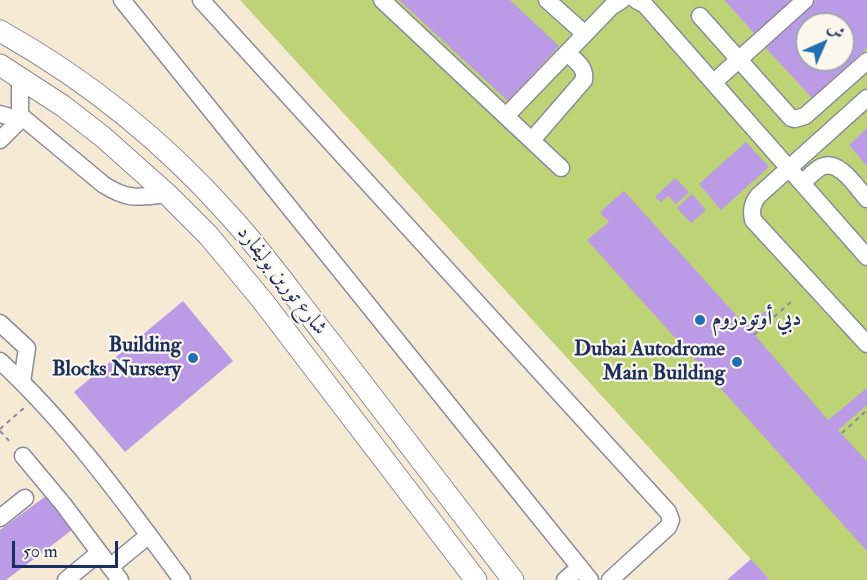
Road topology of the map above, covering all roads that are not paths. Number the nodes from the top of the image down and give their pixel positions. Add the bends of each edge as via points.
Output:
1 (122, 0) edge
2 (201, 0) edge
3 (382, 0) edge
4 (547, 0) edge
5 (622, 0) edge
6 (636, 0) edge
7 (805, 0) edge
8 (700, 16) dead end
9 (0, 31) edge
10 (585, 34) junction
11 (567, 53) junction
12 (738, 60) junction
13 (867, 61) edge
14 (0, 65) edge
15 (20, 78) junction
16 (714, 82) junction
17 (867, 98) edge
18 (0, 114) edge
19 (506, 117) junction
20 (20, 118) junction
21 (0, 140) edge
22 (532, 140) junction
23 (561, 168) dead end
24 (789, 168) junction
25 (802, 183) junction
26 (167, 194) junction
27 (867, 199) edge
28 (867, 257) edge
29 (262, 300) junction
30 (298, 302) junction
31 (0, 323) edge
32 (867, 344) edge
33 (0, 361) edge
34 (22, 382) junction
35 (23, 456) road end
36 (25, 498) dead end
37 (460, 511) junction
38 (428, 516) junction
39 (0, 518) edge
40 (149, 535) junction
41 (99, 553) junction
42 (115, 574) edge
43 (585, 574) edge
44 (66, 580) edge
45 (182, 580) edge
46 (476, 580) edge
47 (513, 580) edge
48 (565, 580) edge
49 (610, 580) edge

1 - 43 street
2 - 49 street via 668,512 668,527
3 - 19 street
4 - 10 street
5 - 10 street
6 - 16 street via 645,5
7 - 12 street
8 - 12 street
9 - 30 main road, شارع تورين بوليفارد via 66,72 156,142 230,216
10 - 11 street
11 - 19 street
11 - 22 street via 583,67 584,80
12 - 13 street via 786,115 795,119 805,116
12 - 16 street
14 - 15 main road, شارع تورين بوليفارد
15 - 20 street
15 - 26 main road, شارع تورين بوليفارد via 103,137
16 - 24 street
17 - 24 street
18 - 20 street
19 - 22 street
20 - 21 street
20 - 26 street via 118,194 135,198
22 - 23 street
24 - 25 street
24 - 32 street via 753,203 753,220
25 - 27 street via 821,167 832,166
25 - 28 street
26 - 29 main road, شارع تورين بوليفارد via 208,235
29 - 30 main road via 265,289 271,286
29 - 38 main road, شارع تورين بوليفارد
30 - 37 main road, شارع تورين بوليفارد
31 - 34 street via 27,348
33 - 34 street
34 - 40 street
35 - 41 street
36 - 39 street
37 - 38 main road via 457,520 449,524
37 - 47 main road, شارع تورين بوليفارد
38 - 46 main road, شارع تورين بوليفارد
40 - 42 street
40 - 45 street
41 - 42 street
41 - 44 street
43 - 48 street

